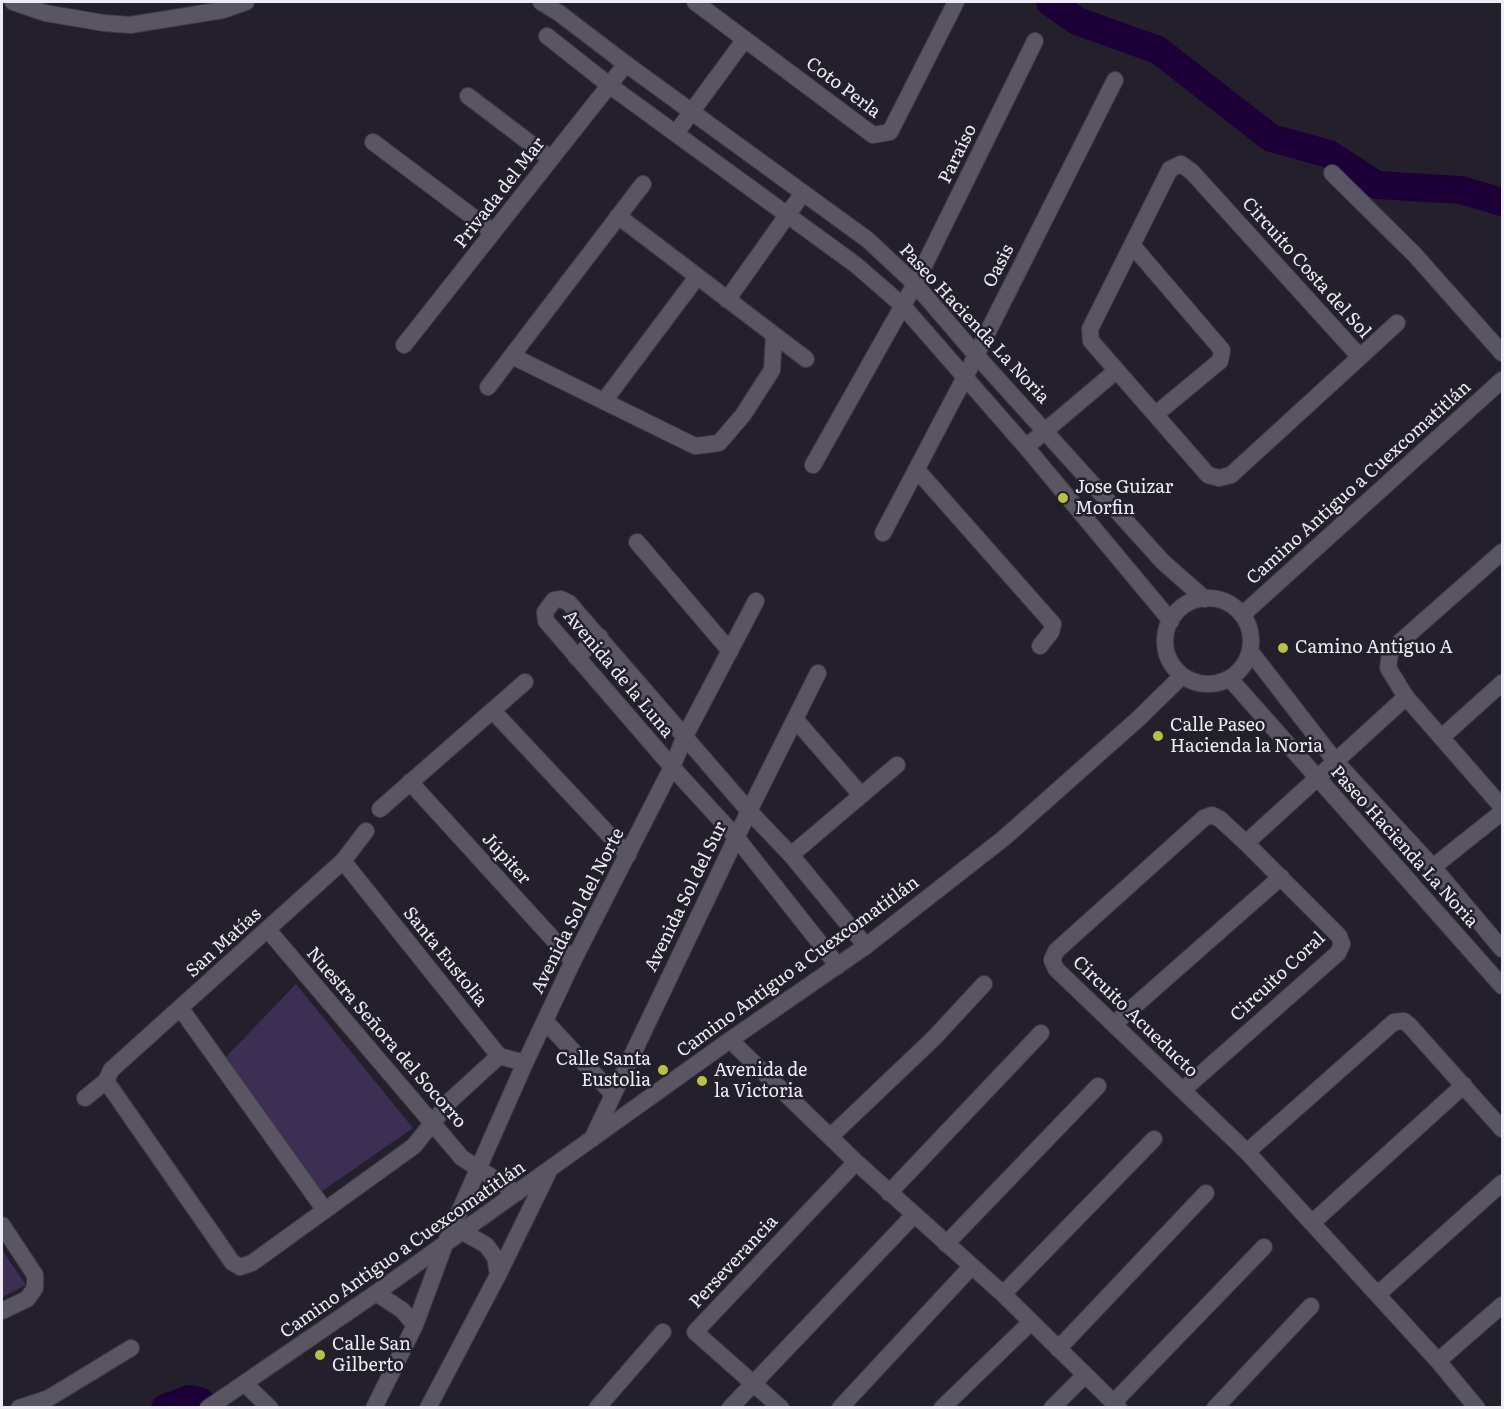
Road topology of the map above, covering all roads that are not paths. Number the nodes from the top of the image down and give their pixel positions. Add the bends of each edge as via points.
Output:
1 (13, 2) edge
2 (246, 2) edge
3 (541, 2) edge
4 (695, 2) edge
5 (956, 2) edge
6 (547, 36) dead end
7 (745, 39) junction
8 (1035, 41) dead end
9 (626, 64) junction
10 (1115, 80) dead end
11 (609, 85) junction
12 (468, 96) dead end
13 (692, 112) junction
14 (676, 133) junction
15 (373, 142) dead end
16 (551, 159) junction
17 (1332, 173) dead end
18 (643, 184) dead end
19 (803, 194) junction
20 (788, 215) junction
21 (618, 216) junction
22 (493, 232) junction
23 (1132, 245) junction
24 (697, 277) junction
25 (915, 284) junction
26 (727, 300) junction
27 (903, 304) junction
28 (1397, 322) dead end
29 (774, 335) junction
30 (405, 345) dead end
31 (1503, 353) edge
32 (976, 355) junction
33 (512, 356) junction
34 (1360, 357) junction
35 (806, 359) dead end
36 (1116, 371) junction
37 (965, 378) junction
38 (1503, 380) edge
39 (488, 387) dead end
40 (604, 402) junction
41 (1156, 414) junction
42 (1045, 430) junction
43 (1026, 447) junction
44 (813, 465) dead end
45 (916, 470) junction
46 (883, 533) dead end
47 (638, 542) dead end
48 (1503, 552) edge
49 (1205, 598) junction
50 (756, 601) dead end
51 (1242, 615) junction
52 (1171, 621) junction
53 (600, 637) junction
54 (1040, 646) dead end
55 (730, 651) junction
56 (1250, 651) junction
57 (576, 657) junction
58 (818, 673) dead end
59 (1182, 676) junction
60 (1230, 679) junction
61 (525, 682) dead end
62 (1503, 683) edge
63 (1406, 696) junction
64 (493, 711) junction
65 (795, 718) junction
66 (685, 736) junction
67 (1442, 737) junction
68 (1336, 762) junction
69 (897, 765) dead end
70 (672, 767) junction
71 (1317, 779) junction
72 (410, 782) junction
73 (861, 795) junction
74 (1503, 807) edge
75 (380, 809) dead end
76 (749, 811) junction
77 (1503, 812) edge
78 (1212, 815) joint
79 (366, 831) dead end
80 (736, 837) junction
81 (1246, 843) junction
82 (628, 855) junction
83 (791, 855) junction
84 (343, 861) junction
85 (1433, 867) junction
86 (1281, 877) junction
87 (268, 930) junction
88 (866, 946) junction
89 (1503, 949) edge
90 (573, 961) junction
91 (838, 966) junction
92 (984, 984) dead end
93 (1503, 986) edge
94 (181, 1009) junction
95 (545, 1021) junction
96 (1114, 1024) junction
97 (1041, 1033) dead end
98 (730, 1040) junction
99 (500, 1056) junction
100 (525, 1063) junction
101 (106, 1081) junction
102 (1464, 1085) junction
103 (1098, 1086) dead end
104 (1183, 1090) junction
105 (612, 1094) junction
106 (85, 1098) dead end
107 (1501, 1123) edge
108 (434, 1124) junction
109 (831, 1136) junction
110 (592, 1139) junction
111 (1154, 1139) dead end
112 (1247, 1152) junction
113 (856, 1162) junction
114 (478, 1169) junction
115 (549, 1171) junction
116 (1503, 1183) edge
117 (889, 1192) junction
118 (517, 1193) junction
119 (1206, 1193) dead end
120 (324, 1209) junction
121 (914, 1215) junction
122 (1312, 1222) junction
123 (2, 1225) edge
124 (463, 1232) junction
125 (445, 1244) junction
126 (946, 1244) junction
127 (1264, 1247) dead end
128 (971, 1267) junction
129 (498, 1275) junction
130 (376, 1293) junction
131 (1003, 1294) junction
132 (1378, 1294) junction
133 (1503, 1305) edge
134 (1311, 1306) dead end
135 (2, 1311) edge
136 (1031, 1322) junction
137 (415, 1325) junction
138 (663, 1332) dead end
139 (131, 1348) dead end
140 (1058, 1349) junction
141 (1438, 1361) junction
142 (1085, 1375) junction
143 (752, 1383) junction
144 (240, 1387) junction
145 (1117, 1405) edge
146 (19, 1407) edge
147 (208, 1407) edge
148 (270, 1407) edge
149 (374, 1407) edge
150 (428, 1407) edge
151 (597, 1407) edge
152 (730, 1407) edge
153 (781, 1407) edge
154 (840, 1407) edge
155 (942, 1407) edge
156 (1052, 1407) edge
157 (1215, 1407) edge
158 (1477, 1407) edge

1 - 2 street via 45,13 130,25 223,10
3 - 9 street, Paseo Hacienda La Noria
4 - 7 street, Coto Perla
5 - 7 street, Coto Perla via 890,132 873,135
6 - 11 street
7 - 13 street
8 - 25 street, Paraíso
9 - 11 street, Privada del Mar
9 - 13 street, Paseo Hacienda La Noria
10 - 32 street, Oasis
11 - 14 street
11 - 16 street, Privada del Mar
12 - 16 street
13 - 14 street
13 - 19 street, Paseo Hacienda La Noria
14 - 20 street
15 - 22 street
16 - 22 street, Privada del Mar
17 - 31 street via 1415,255
18 - 21 street
19 - 20 street
19 - 25 street, Paseo Hacienda La Noria via 868,240
20 - 26 street
20 - 27 street
21 - 24 street
21 - 33 street
22 - 30 street, Privada del Mar
23 - 34 street, Circuito Costa del Sol via 1170,169 1181,164
23 - 36 street, Circuito Costa del Sol via 1090,329 1091,341
23 - 41 street via 1222,350 1220,361
24 - 26 street
24 - 40 street
25 - 27 street, Paraíso
25 - 32 street, Paseo Hacienda La Noria
26 - 29 street
27 - 37 street
27 - 44 street
28 - 34 street
29 - 35 street
29 - 40 street via 772,370 719,443 695,446
32 - 37 street, Oasis
32 - 42 street, Paseo Hacienda La Noria
33 - 39 street
33 - 40 street
34 - 41 street, Circuito Costa del Sol via 1231,475 1208,476
36 - 41 street, Circuito Costa del Sol
36 - 42 street
37 - 43 street
37 - 45 street, Oasis
38 - 51 street, Camino Antiguo a Cuexcomatitlán
42 - 43 street
42 - 49 street, Paseo Hacienda La Noria via 1162,561
43 - 52 street
45 - 46 street, Oasis
45 - 54 street via 1053,624
47 - 55 street
48 - 63 street via 1390,653 1388,668
49 - 51 street via 1226,602
49 - 52 street via 1191,602
50 - 55 street, Avenida Sol del Norte
51 - 56 street via 1251,638
52 - 59 street via 1166,650
53 - 57 street
53 - 57 street, Avenida de la Luna via 569,603 554,600 545,612 546,621
53 - 66 street, Avenida de la Luna
55 - 66 street, Avenida Sol del Norte
56 - 60 street via 1239,672
56 - 68 street, Paseo Hacienda La Noria
57 - 70 street, Avenida de la Luna
58 - 65 street, Avenida Sol del Sur
59 - 60 street via 1197,683 1214,684
59 - 88 street, Camino Antiguo a Cuexcomatitlán via 1004,838
60 - 71 street, Paseo Hacienda La Noria
61 - 64 street
62 - 67 street
63 - 67 street
63 - 68 street
64 - 72 street
64 - 82 street
65 - 73 street
65 - 76 street, Avenida Sol del Sur
66 - 70 street, Avenida Sol del Norte
66 - 76 street, Avenida de la Luna
67 - 74 street
68 - 71 street
68 - 85 street, Paseo Hacienda La Noria
69 - 73 street
70 - 80 street, Avenida de la Luna
70 - 82 street, Avenida Sol del Norte
71 - 81 street
71 - 93 street, Paseo Hacienda La Noria
72 - 75 street
72 - 90 street, Júpiter
73 - 83 street
76 - 80 street, Avenida Sol del Sur
76 - 83 street, Avenida de la Luna
77 - 85 street
78 - 81 street, Circuito Coral
78 - 96 street, Circuito Acueducto via 1056,951 1052,960 1056,969
79 - 84 street, San Matías
80 - 91 street, Avenida de la Luna
80 - 105 street, Avenida Sol del Sur
81 - 86 street, Circuito Coral
82 - 90 street, Avenida Sol del Norte
83 - 88 street, Avenida de la Luna
84 - 87 street, San Matías
84 - 99 street, Santa Eustolia
85 - 89 street, Paseo Hacienda La Noria
86 - 96 street
86 - 104 street, Circuito Coral via 1339,936 1342,944 1338,953
87 - 94 street, San Matías
87 - 108 street, Nuestra Señora del Socorro
88 - 91 street, Camino Antiguo a Cuexcomatitlán
90 - 95 street, Avenida Sol del Norte
91 - 98 street, Camino Antiguo a Cuexcomatitlán
92 - 109 street via 934,1038
94 - 101 street, San Matías via 111,1070
94 - 120 street
95 - 100 street, Avenida Sol del Norte
95 - 105 street
96 - 104 street, Circuito Acueducto
97 - 117 street
98 - 109 street
98 - 110 street, Camino Antiguo a Cuexcomatitlán
99 - 100 street
99 - 108 street via 451,1100
100 - 114 street, Avenida Sol del Norte
101 - 106 street, San Matías
101 - 120 street via 232,1262 240,1267 252,1263
102 - 107 street
102 - 112 street via 1410,1026 1404,1021 1394,1022
102 - 122 street
103 - 126 street
104 - 112 street, Circuito Acueducto
105 - 110 street, Avenida Sol del Sur
108 - 114 street, Nuestra Señora del Socorro via 462,1158
108 - 120 street via 414,1146
109 - 113 street
110 - 115 street, Camino Antiguo a Cuexcomatitlán
111 - 131 street
112 - 122 street, Circuito Acueducto
113 - 117 street
113 - 143 street, Perseverancia via 695,1332
114 - 118 street, Nuestra Señora del Socorro
114 - 125 street, Avenida Sol del Norte
115 - 118 street, Camino Antiguo a Cuexcomatitlán
115 - 129 street
116 - 132 street
117 - 121 street
118 - 124 street, Camino Antiguo a Cuexcomatitlán
119 - 140 street
121 - 126 street
121 - 143 street
122 - 132 street, Circuito Acueducto
123 - 135 street via 35,1275 35,1288 27,1299
124 - 125 street, Camino Antiguo a Cuexcomatitlán
124 - 129 street via 486,1245 495,1257
125 - 130 street, Camino Antiguo a Cuexcomatitlán
125 - 137 street, Avenida Sol del Norte
126 - 128 street
127 - 145 street
128 - 131 street
128 - 154 street
129 - 150 street
130 - 137 street via 402,1310
130 - 144 street, Camino Antiguo a Cuexcomatitlán
131 - 136 street
132 - 141 street, Circuito Acueducto
133 - 141 street
134 - 157 street
136 - 140 street
136 - 155 street
137 - 149 street, Avenida Sol del Norte
138 - 151 street
139 - 146 street via 50,1398
140 - 142 street
141 - 158 street, Circuito Acueducto
142 - 145 street
142 - 156 street
143 - 152 street
143 - 153 street, Perseverancia
144 - 147 street, Camino Antiguo a Cuexcomatitlán
144 - 148 street

